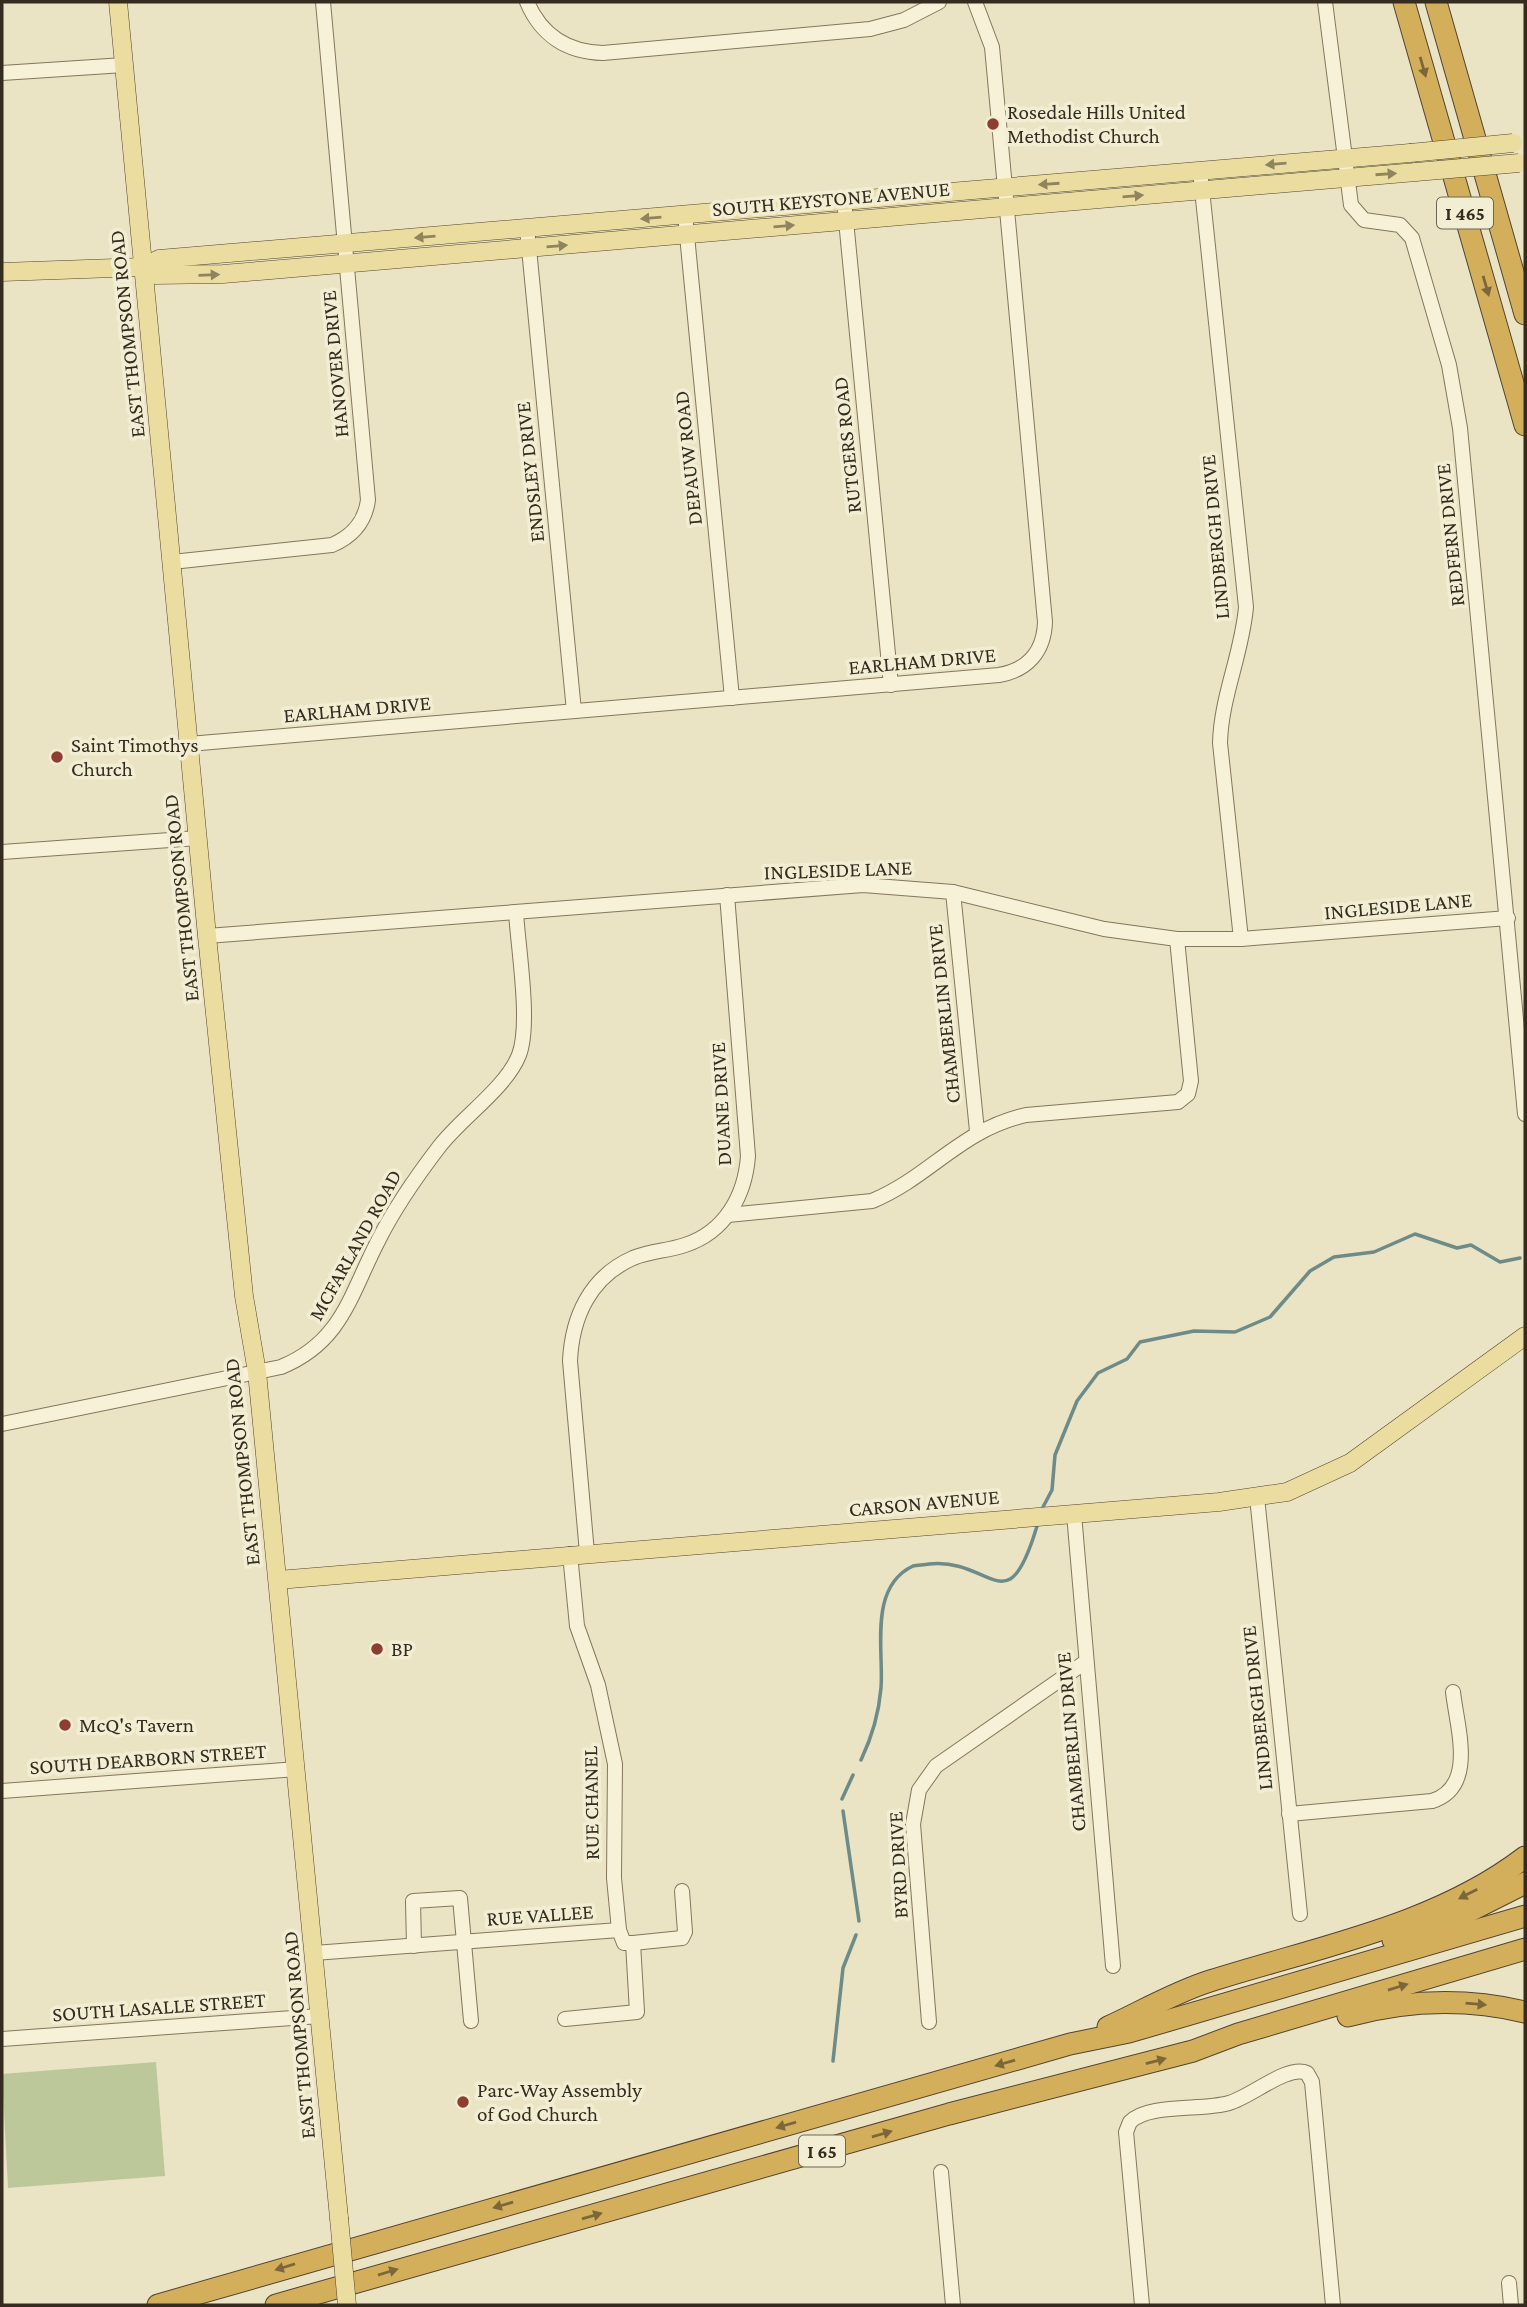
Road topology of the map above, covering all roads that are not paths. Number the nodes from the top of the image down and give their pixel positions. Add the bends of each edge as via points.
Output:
1 (118, 2) edge
2 (323, 2) edge
3 (527, 2) edge
4 (939, 2) edge
5 (975, 2) edge
6 (1325, 2) edge
7 (1404, 2) edge
8 (1436, 2) edge
9 (124, 65) junction
10 (2, 73) edge
11 (1519, 143) edge
12 (1343, 158) junction
13 (1522, 163) edge
14 (1200, 171) junction
15 (1346, 177) junction
16 (1003, 188) junction
17 (1202, 190) junction
18 (844, 202) junction
19 (1005, 207) junction
20 (685, 215) junction
21 (846, 221) junction
22 (527, 229) junction
23 (687, 235) junction
24 (345, 244) junction
25 (529, 248) junction
26 (346, 263) junction
27 (143, 267) junction
28 (2, 272) edge
29 (1525, 314) edge
30 (1525, 425) edge
31 (172, 562) junction
32 (891, 685) junction
33 (732, 698) junction
34 (574, 711) junction
35 (189, 744) junction
36 (198, 838) junction
37 (2, 852) edge
38 (953, 892) junction
39 (727, 895) junction
40 (516, 912) junction
41 (1508, 918) junction
42 (207, 936) junction
43 (1177, 939) junction
44 (1241, 939) junction
45 (1525, 1114) edge
46 (978, 1131) junction
47 (728, 1215) junction
48 (1525, 1336) edge
49 (257, 1372) junction
50 (2, 1424) edge
51 (1257, 1497) junction
52 (1074, 1514) junction
53 (578, 1553) junction
54 (278, 1580) junction
55 (1084, 1663) junction
56 (1453, 1692) dead end
57 (297, 1769) junction
58 (2, 1791) edge
59 (1289, 1814) junction
60 (1525, 1857) edge
61 (1525, 1883) edge
62 (682, 1891) dead end
63 (1300, 1914) dead end
64 (1525, 1916) edge
65 (619, 1930) junction
66 (465, 1942) junction
67 (633, 1943) junction
68 (414, 1946) junction
69 (1525, 1949) edge
70 (314, 1954) junction
71 (1113, 1966) dead end
72 (1149, 2008) junction
73 (1525, 2012) edge
74 (320, 2016) junction
75 (565, 2020) dead end
76 (471, 2021) dead end
77 (929, 2022) dead end
78 (2, 2039) edge
79 (1070, 2044) junction
80 (1193, 2051) junction
81 (940, 2172) dead end
82 (1509, 2283) dead end
83 (158, 2305) edge
84 (276, 2305) edge
85 (347, 2305) edge
86 (953, 2305) edge
87 (1142, 2305) edge
88 (1332, 2305) edge
89 (1511, 2305) edge

1 - 9 main road, EAST THOMPSON ROAD
2 - 24 street, HANOVER DRIVE
3 - 4 street via 555,41 603,52 870,29 904,20
5 - 16 street, EARLHAM DRIVE via 992,47
6 - 12 street, REDFERN DRIVE
7 -> 30 highway, I 465
8 - 29 highway, I 465
9 - 10 street
9 - 27 main road, EAST THOMPSON ROAD
11 - 12 main road, SOUTH KEYSTONE AVENUE, bridge
12 -> 14 main road, SOUTH KEYSTONE AVENUE
12 - 15 street, REDFERN DRIVE
15 -> 13 main road, SOUTH KEYSTONE AVENUE, bridge
14 -> 16 main road, SOUTH KEYSTONE AVENUE
14 - 17 street, LINDBERGH DRIVE
15 - 17 main road, SOUTH KEYSTONE AVENUE
15 - 41 street, REDFERN DRIVE via 1355,214 1371,222 1400,225 1412,238 1454,387
16 - 18 main road, SOUTH KEYSTONE AVENUE
16 - 19 street, EARLHAM DRIVE
19 -> 17 main road, SOUTH KEYSTONE AVENUE
17 - 44 street, LINDBERGH DRIVE via 1245,593 1244,626 1220,743
18 - 20 main road, SOUTH KEYSTONE AVENUE
18 - 21 street, RUTGERS ROAD
19 - 21 main road, SOUTH KEYSTONE AVENUE
19 - 32 street, EARLHAM DRIVE via 1045,637 1033,658 1009,674
20 -> 22 main road, SOUTH KEYSTONE AVENUE
20 - 23 street, DEPAUW ROAD
23 -> 21 main road, SOUTH KEYSTONE AVENUE
21 - 32 street, RUTGERS ROAD
22 -> 24 main road, SOUTH KEYSTONE AVENUE
22 - 25 street, ENDSLEY DRIVE
25 -> 23 main road, SOUTH KEYSTONE AVENUE
23 - 33 street, DEPAUW ROAD
24 - 26 street, HANOVER DRIVE
24 - 27 main road, SOUTH KEYSTONE AVENUE via 159,259
25 - 26 main road, SOUTH KEYSTONE AVENUE
25 - 34 street, ENDSLEY DRIVE
27 -> 26 main road, SOUTH KEYSTONE AVENUE via 155,275 191,275
26 - 31 street, HANOVER DRIVE via 369,500 360,524 342,541 327,546
27 - 28 main road, SOUTH KEYSTONE AVENUE
27 - 31 main road, EAST THOMPSON ROAD
31 - 35 main road, EAST THOMPSON ROAD
32 - 33 street, EARLHAM DRIVE
33 - 34 street, EARLHAM DRIVE
34 - 35 street, EARLHAM DRIVE
35 - 36 main road, EAST THOMPSON ROAD
36 - 37 street
36 - 42 main road, EAST THOMPSON ROAD
38 - 39 street, INGLESIDE LANE via 863,885
38 - 43 street, INGLESIDE LANE via 1104,929
38 - 46 street, CHAMBERLIN DRIVE
39 - 40 street, INGLESIDE LANE
39 - 47 street, DUANE DRIVE via 748,1156 743,1189
40 - 42 street, INGLESIDE LANE
40 - 49 street, MCFARLAND ROAD via 524,1031 513,1068 422,1169 379,1239 330,1335 301,1359
41 - 44 street, INGLESIDE LANE
41 - 45 street, REDFERN DRIVE
42 - 49 main road, EAST THOMPSON ROAD via 244,1296
43 - 44 street, INGLESIDE LANE
43 - 46 street via 1191,1081 1186,1096 1172,1104 1026,1115
46 - 47 street via 894,1191 872,1201
47 - 53 street, DUANE DRIVE via 694,1242 646,1253 619,1265 591,1292 575,1322 569,1361
48 - 51 main road, CARSON AVENUE via 1350,1463 1301,1487
49 - 50 street, MCFARLAND ROAD
49 - 54 main road, EAST THOMPSON ROAD
51 - 52 main road, CARSON AVENUE
51 - 59 street, LINDBERGH DRIVE
52 - 53 main road, CARSON AVENUE
52 - 55 street, CHAMBERLIN DRIVE
53 - 54 main road, CARSON AVENUE
53 - 65 street, RUE CHANEL via 577,1626 598,1685 615,1764 614,1878
54 - 57 main road, EAST THOMPSON ROAD
55 - 71 street, CHAMBERLIN DRIVE
55 - 77 street, BYRD DRIVE via 936,1766 919,1790 913,1824
56 - 59 street via 1460,1775 1447,1794 1432,1801
57 - 58 street, SOUTH DEARBORN STREET
57 - 70 main road, EAST THOMPSON ROAD
59 - 63 street, LINDBERGH DRIVE
60 -> 72 highway via 1474,1891 1428,1911 1327,1947 1206,1982
61 - 72 highway via 1444,1924
62 - 67 street via 682,1938
64 - 79 highway, I 65 via 1129,2032
65 - 66 street, RUE VALLEE
65 - 67 street via 624,1943
66 - 68 street, RUE VALLEE
66 - 68 street, RUE VALLEE via 460,1898 417,1899 411,1907
66 - 76 street, RUE VALLEE
67 - 75 street via 637,2012
68 - 70 street, RUE VALLEE
80 -> 69 highway, I 65
70 - 74 main road, EAST THOMPSON ROAD
72 - 79 highway
80 -> 73 highway via 1241,2045 1400,2005 1475,2003
74 - 78 street, SOUTH LASALLE STREET
74 - 85 main road, EAST THOMPSON ROAD, bridge
79 -> 83 highway, I 65
84 -> 80 highway, I 65 via 936,2118
81 - 86 street
82 - 89 street
87 - 88 street via 1126,2132 1130,2122 1159,2111 1230,2103 1299,2070 1312,2082

